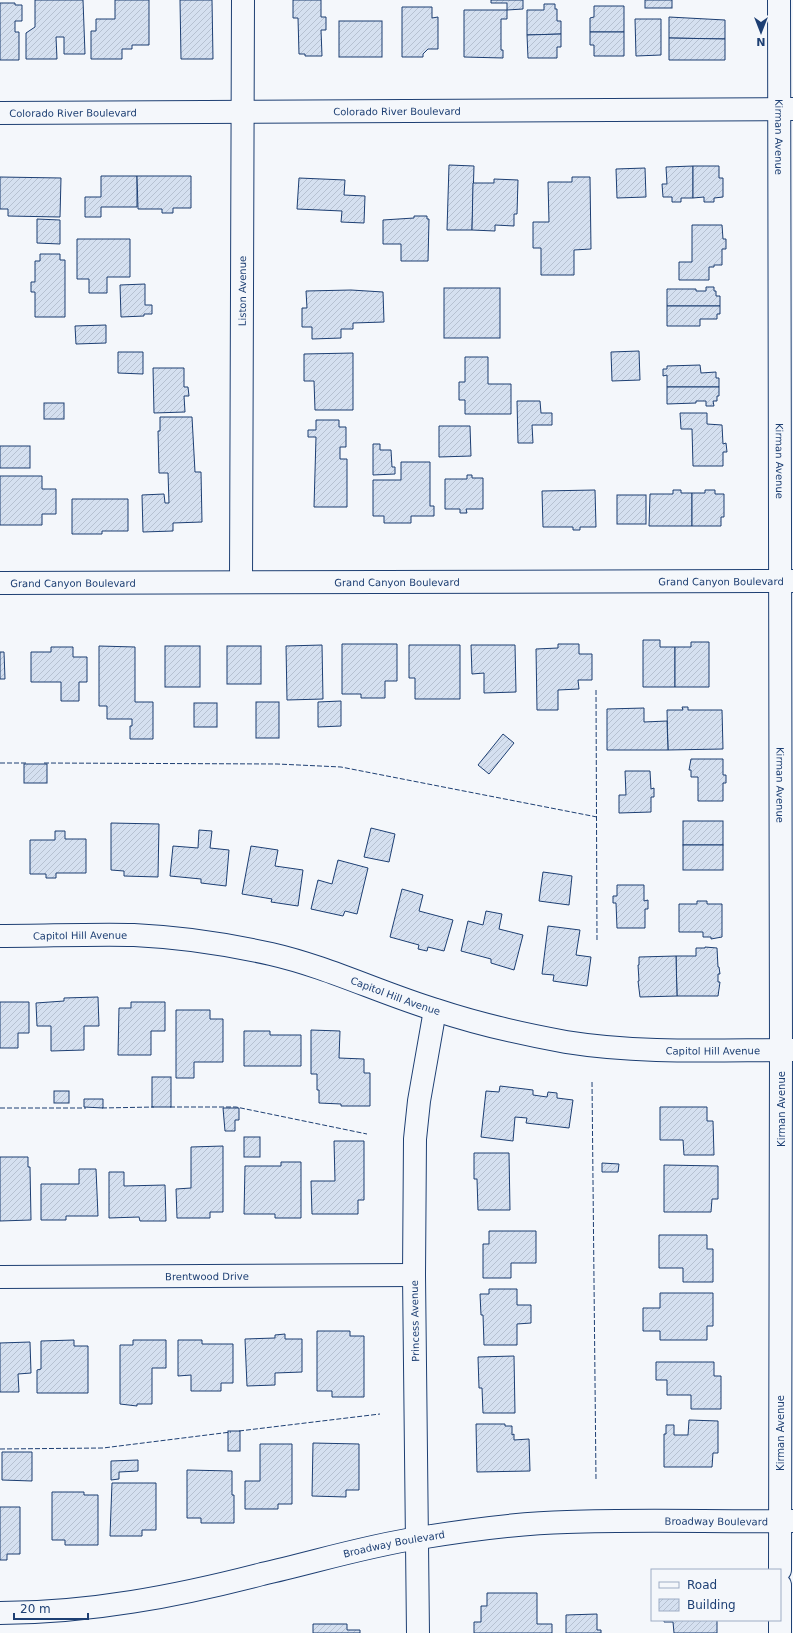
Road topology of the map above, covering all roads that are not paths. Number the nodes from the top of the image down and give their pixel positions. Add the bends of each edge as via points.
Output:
1 (243, 0) edge
2 (779, 0) edge
3 (786, 109) edge
4 (243, 111) junction
5 (0, 113) edge
6 (786, 581) edge
7 (241, 582) junction
8 (0, 583) edge
9 (0, 936) edge
10 (435, 1010) junction
11 (787, 1050) edge
12 (414, 1275) junction
13 (0, 1276) edge
14 (786, 1521) edge
15 (417, 1538) junction
16 (780, 1569) edge
17 (0, 1613) edge
18 (780, 1621) edge
19 (418, 1633) edge
20 (780, 1633) edge

1 - 4 street, Liston Avenue
2 - 3 street, Kirman Avenue
3 - 4 street, Colorado River Boulevard
3 - 6 street, Kirman Avenue
4 - 5 street, Colorado River Boulevard
4 - 7 street, Liston Avenue
6 - 7 street, Grand Canyon Boulevard
6 - 11 street, Kirman Avenue
7 - 8 street, Grand Canyon Boulevard
9 - 10 street, Capitol Hill Avenue via 135,935 204,942 271,954 335,973
10 - 11 street, Capitol Hill Avenue via 495,1028 567,1042 685,1051
10 - 12 street, Princess Avenue via 415,1139
11 - 14 street, Kirman Avenue
12 - 13 street, Brentwood Drive
12 - 15 street, Princess Avenue
14 - 15 street, Broadway Boulevard via 566,1522 484,1528
14 - 16 street, Kirman Avenue
15 - 17 street, Broadway Boulevard via 350,1551 186,1593 101,1606
15 - 19 street, Princess Avenue
18 - 20 street

